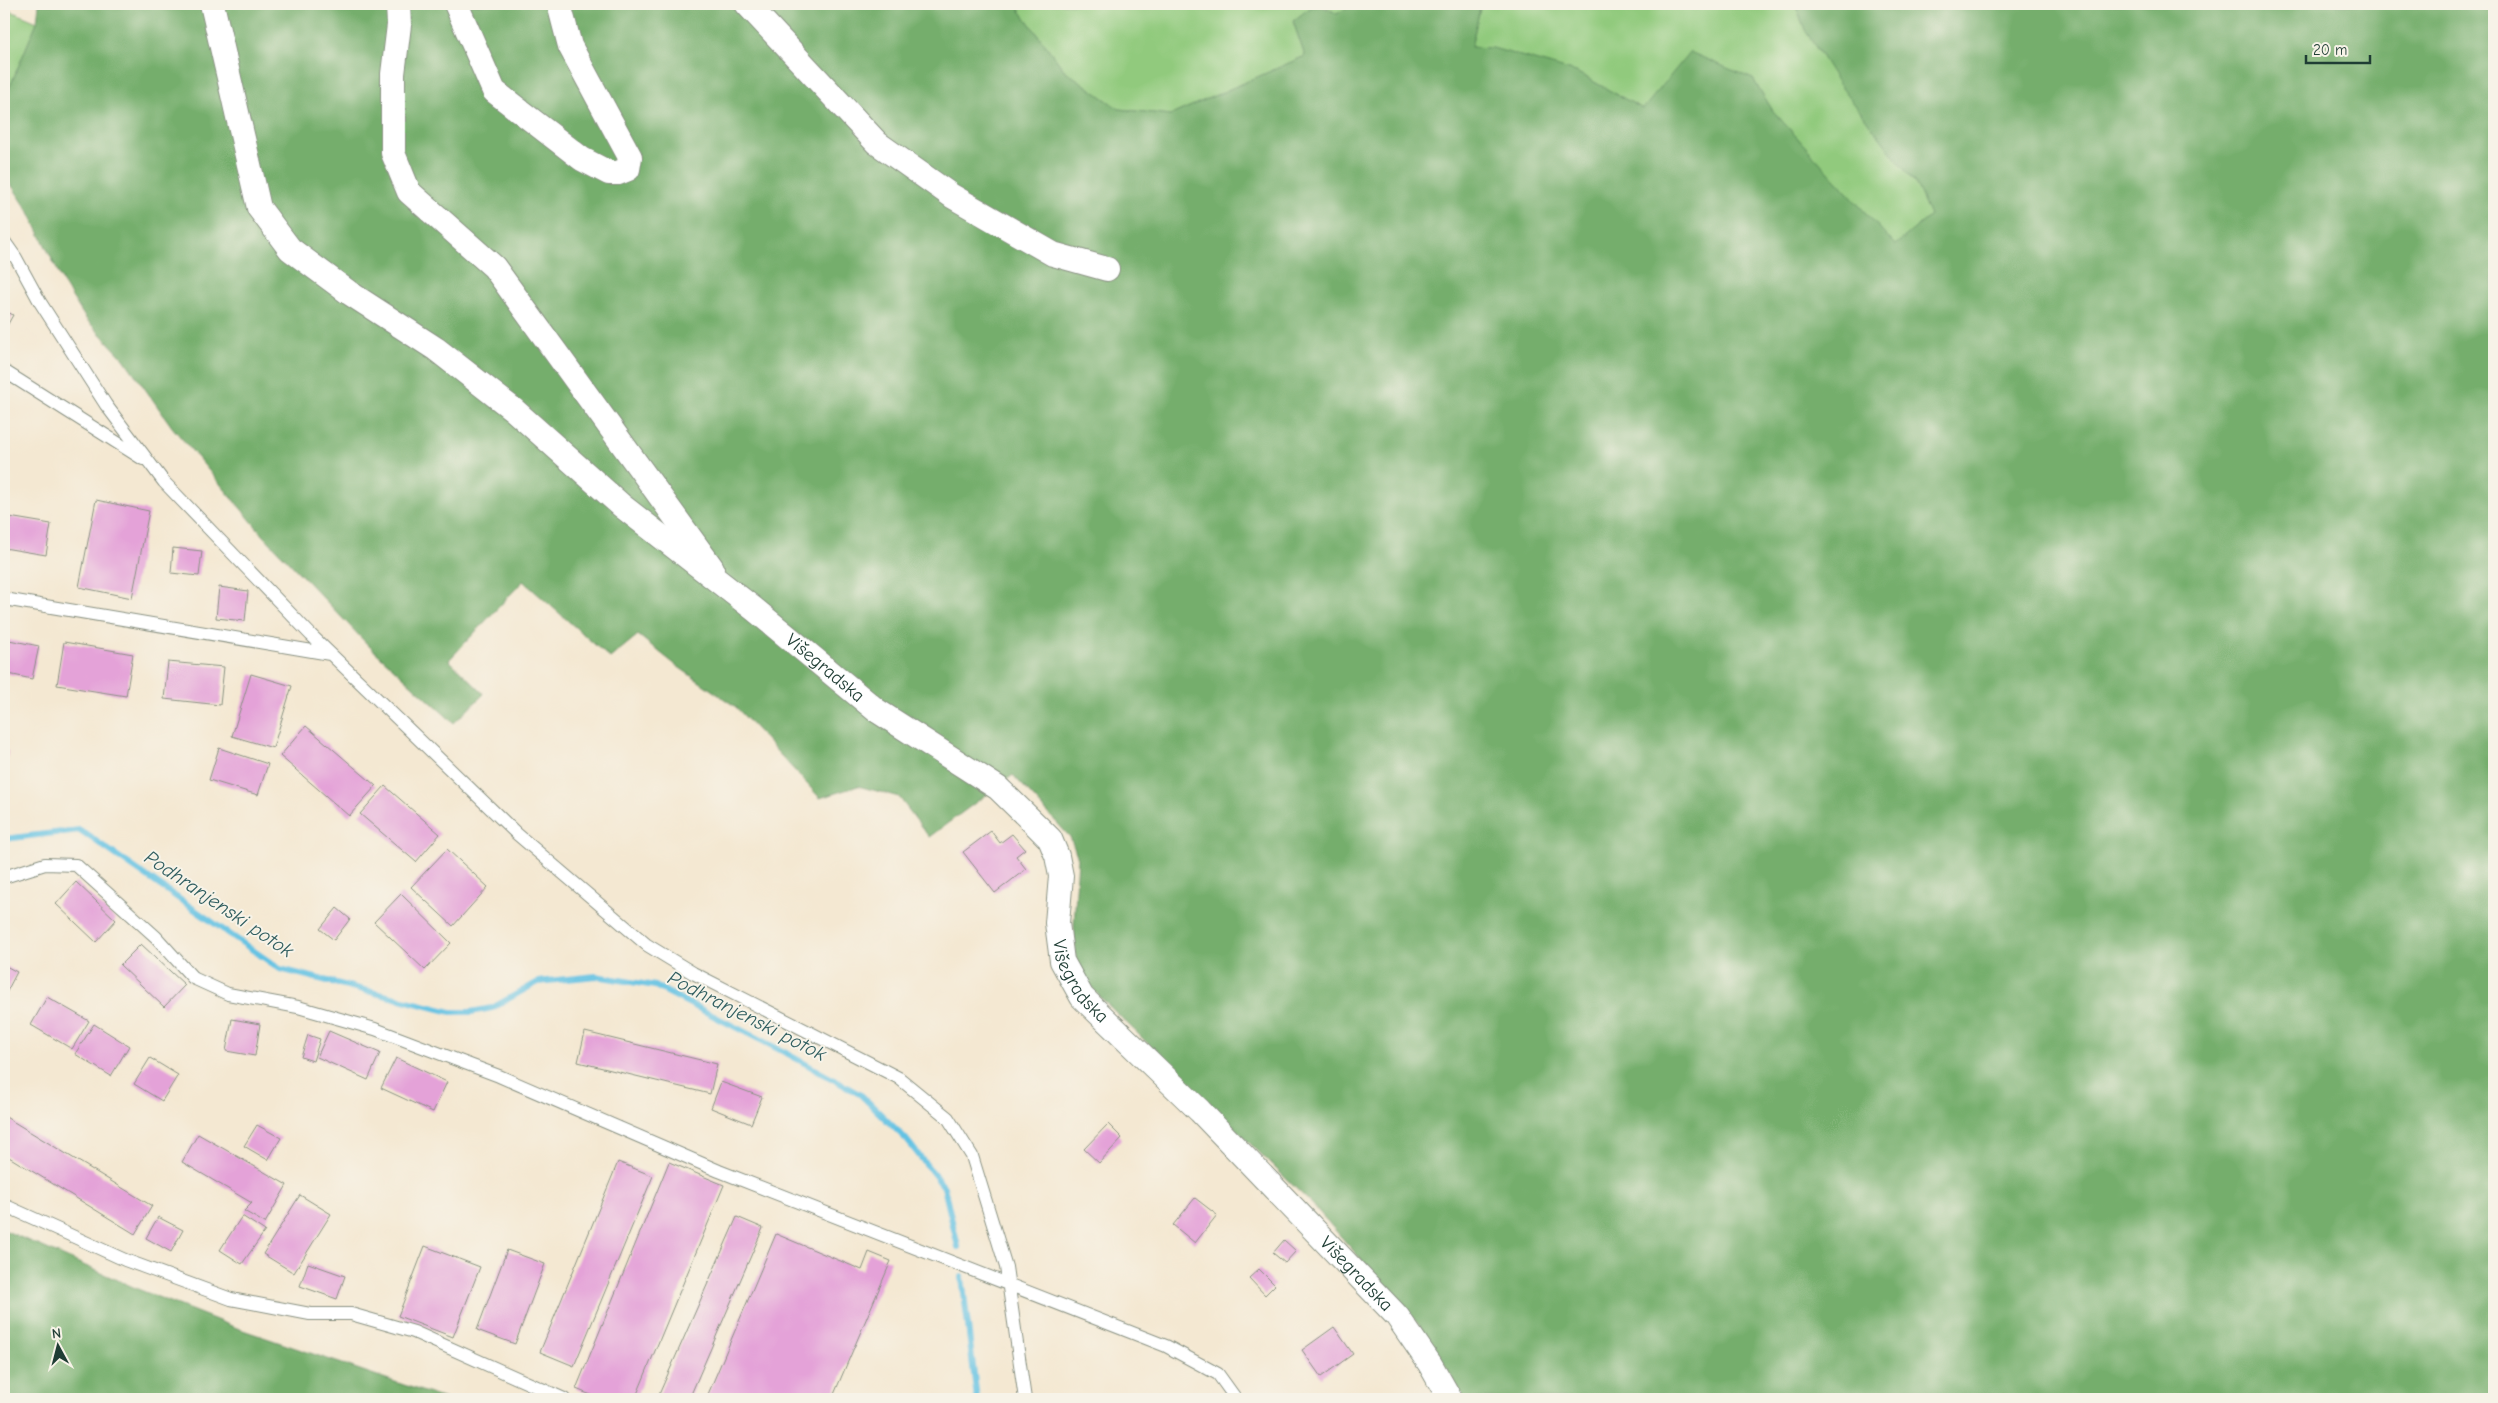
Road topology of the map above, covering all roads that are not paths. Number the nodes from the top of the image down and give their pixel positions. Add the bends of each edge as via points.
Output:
1 (212, 4) edge
2 (398, 4) edge
3 (456, 4) edge
4 (558, 4) edge
5 (747, 4) edge
6 (4, 241) edge
7 (1107, 269) dead end
8 (4, 371) edge
9 (149, 462) junction
10 (726, 588) junction
11 (4, 599) edge
12 (330, 654) junction
13 (4, 877) edge
14 (4, 1205) edge
15 (1007, 1284) junction
16 (564, 1399) edge
17 (1025, 1399) edge
18 (1236, 1399) edge
19 (1450, 1399) edge

1 - 10 street via 259,208 290,248 436,349 514,410 622,506
2 - 10 street via 392,153 409,192 494,267
3 - 4 street via 494,91 582,159 609,173 618,173 628,169 630,156 570,46
5 - 7 street via 877,143 952,196 1053,254
6 - 9 lane via 106,405
8 - 9 lane
9 - 12 lane via 164,482
10 - 19 street, Višegradska via 876,710 998,788 1050,839 1061,876 1057,923 1062,961 1082,997 1200,1111 1397,1316
11 - 12 lane
12 - 15 lane via 517,834 646,945 693,973 899,1078 948,1118 972,1156 1006,1267
13 - 15 lane via 45,864 76,865 156,937 193,978 228,994 298,1007 393,1036 499,1076 719,1170
14 - 16 lane via 125,1260 231,1299 310,1314 351,1314 414,1332
15 - 17 lane
15 - 18 lane via 1166,1346 1218,1374

